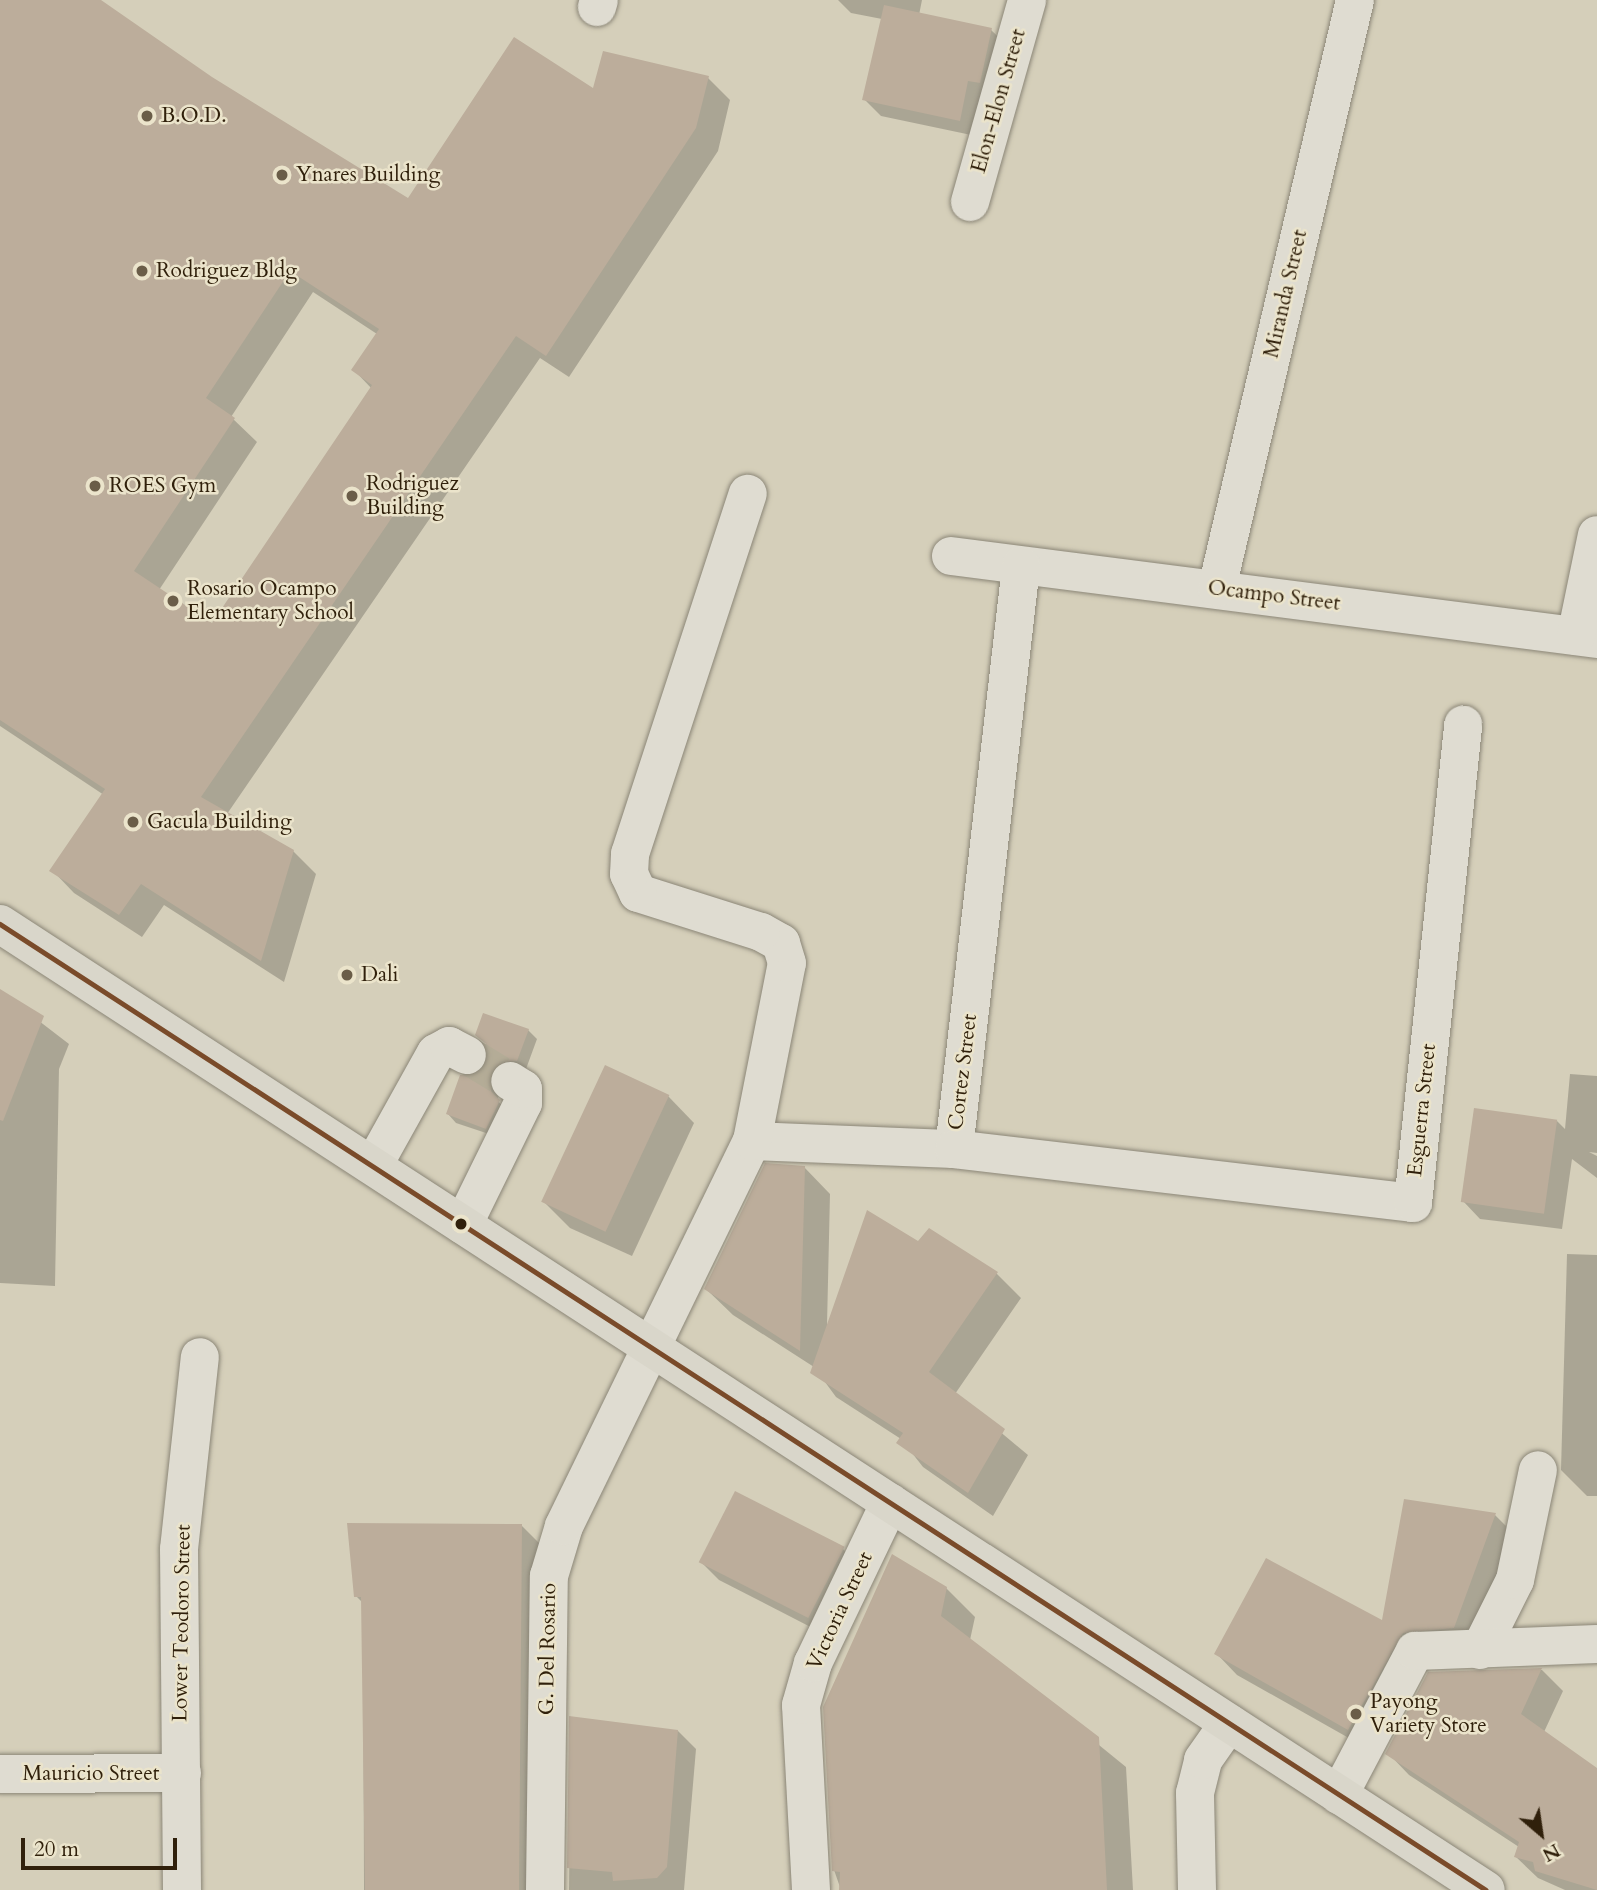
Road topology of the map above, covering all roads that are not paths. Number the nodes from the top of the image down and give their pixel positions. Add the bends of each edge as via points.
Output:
1 (1027, 0) edge
2 (1355, 0) edge
3 (970, 202) dead end
4 (748, 494) dead end
5 (1597, 534) edge
6 (951, 556) dead end
7 (1021, 566) junction
8 (1217, 589) junction
9 (1586, 638) edge
10 (1463, 725) dead end
11 (0, 924) edge
12 (467, 1055) tunnel mouth
13 (510, 1081) tunnel mouth
14 (752, 1141) junction
15 (954, 1149) junction
16 (373, 1167) junction
17 (463, 1225) junction
18 (649, 1346) junction
19 (201, 1357) dead end
20 (1538, 1470) dead end
21 (890, 1502) junction
22 (1597, 1644) edge
23 (1480, 1650) junction
24 (1228, 1723) junction
25 (181, 1773) junction
26 (0, 1774) edge
27 (1339, 1795) junction
28 (182, 1890) edge
29 (545, 1890) edge
30 (811, 1890) edge
31 (1197, 1890) edge
32 (1486, 1890) edge

1 - 3 street, Elon-Elon Street
2 - 8 street, Miranda Street
4 - 14 street via 629,874 638,893 781,943 787,963
5 - 9 street
6 - 7 street, Ocampo Street
7 - 8 street, Ocampo Street
7 - 15 street, Cortez Street
8 - 9 street, Ocampo Street
10 - 15 street, Esguerra Street via 1413,1203
11 - 16 main road
12 - 16 street via 449,1046 436,1053
13 - 17 street via 523,1089 523,1103
14 - 15 street, Cortez Street
14 - 18 street
16 - 17 main road
17 - 18 main road
18 - 21 main road
18 - 29 street, G. Del Rosario via 565,1526 549,1576
19 - 25 street, Lower Teodoro Street via 179,1549
20 - 23 street via 1515,1580
21 - 24 main road
21 - 30 street, Victoria Street via 813,1663 801,1705
22 - 23 street
23 - 27 street via 1415,1651
24 - 27 main road
24 - 31 street via 1203,1760 1195,1793
25 - 26 street, Mauricio Street
25 - 28 street, Lower Teodoro Street
27 - 32 main road

